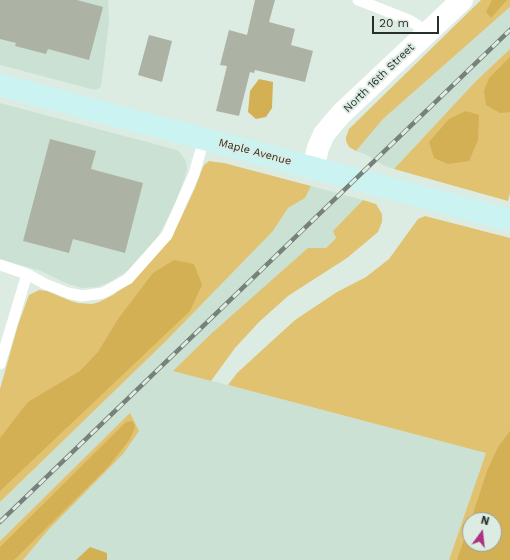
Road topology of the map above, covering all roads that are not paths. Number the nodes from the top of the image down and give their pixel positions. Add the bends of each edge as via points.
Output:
1 (358, 0) edge
2 (462, 0) edge
3 (425, 35) junction
4 (0, 85) edge
5 (204, 139) junction
6 (313, 168) junction
7 (510, 220) edge
8 (0, 265) edge
9 (27, 274) junction
10 (0, 364) edge

1 - 3 lane via 409,20
2 - 3 street, North 16th Street
3 - 6 street, North 16th Street via 324,134
4 - 5 main road, Maple Avenue
5 - 6 main road, Maple Avenue
5 - 9 lane via 194,174 166,235 128,279 104,293 82,296 45,284
6 - 7 main road, Maple Avenue
8 - 9 lane
9 - 10 lane

